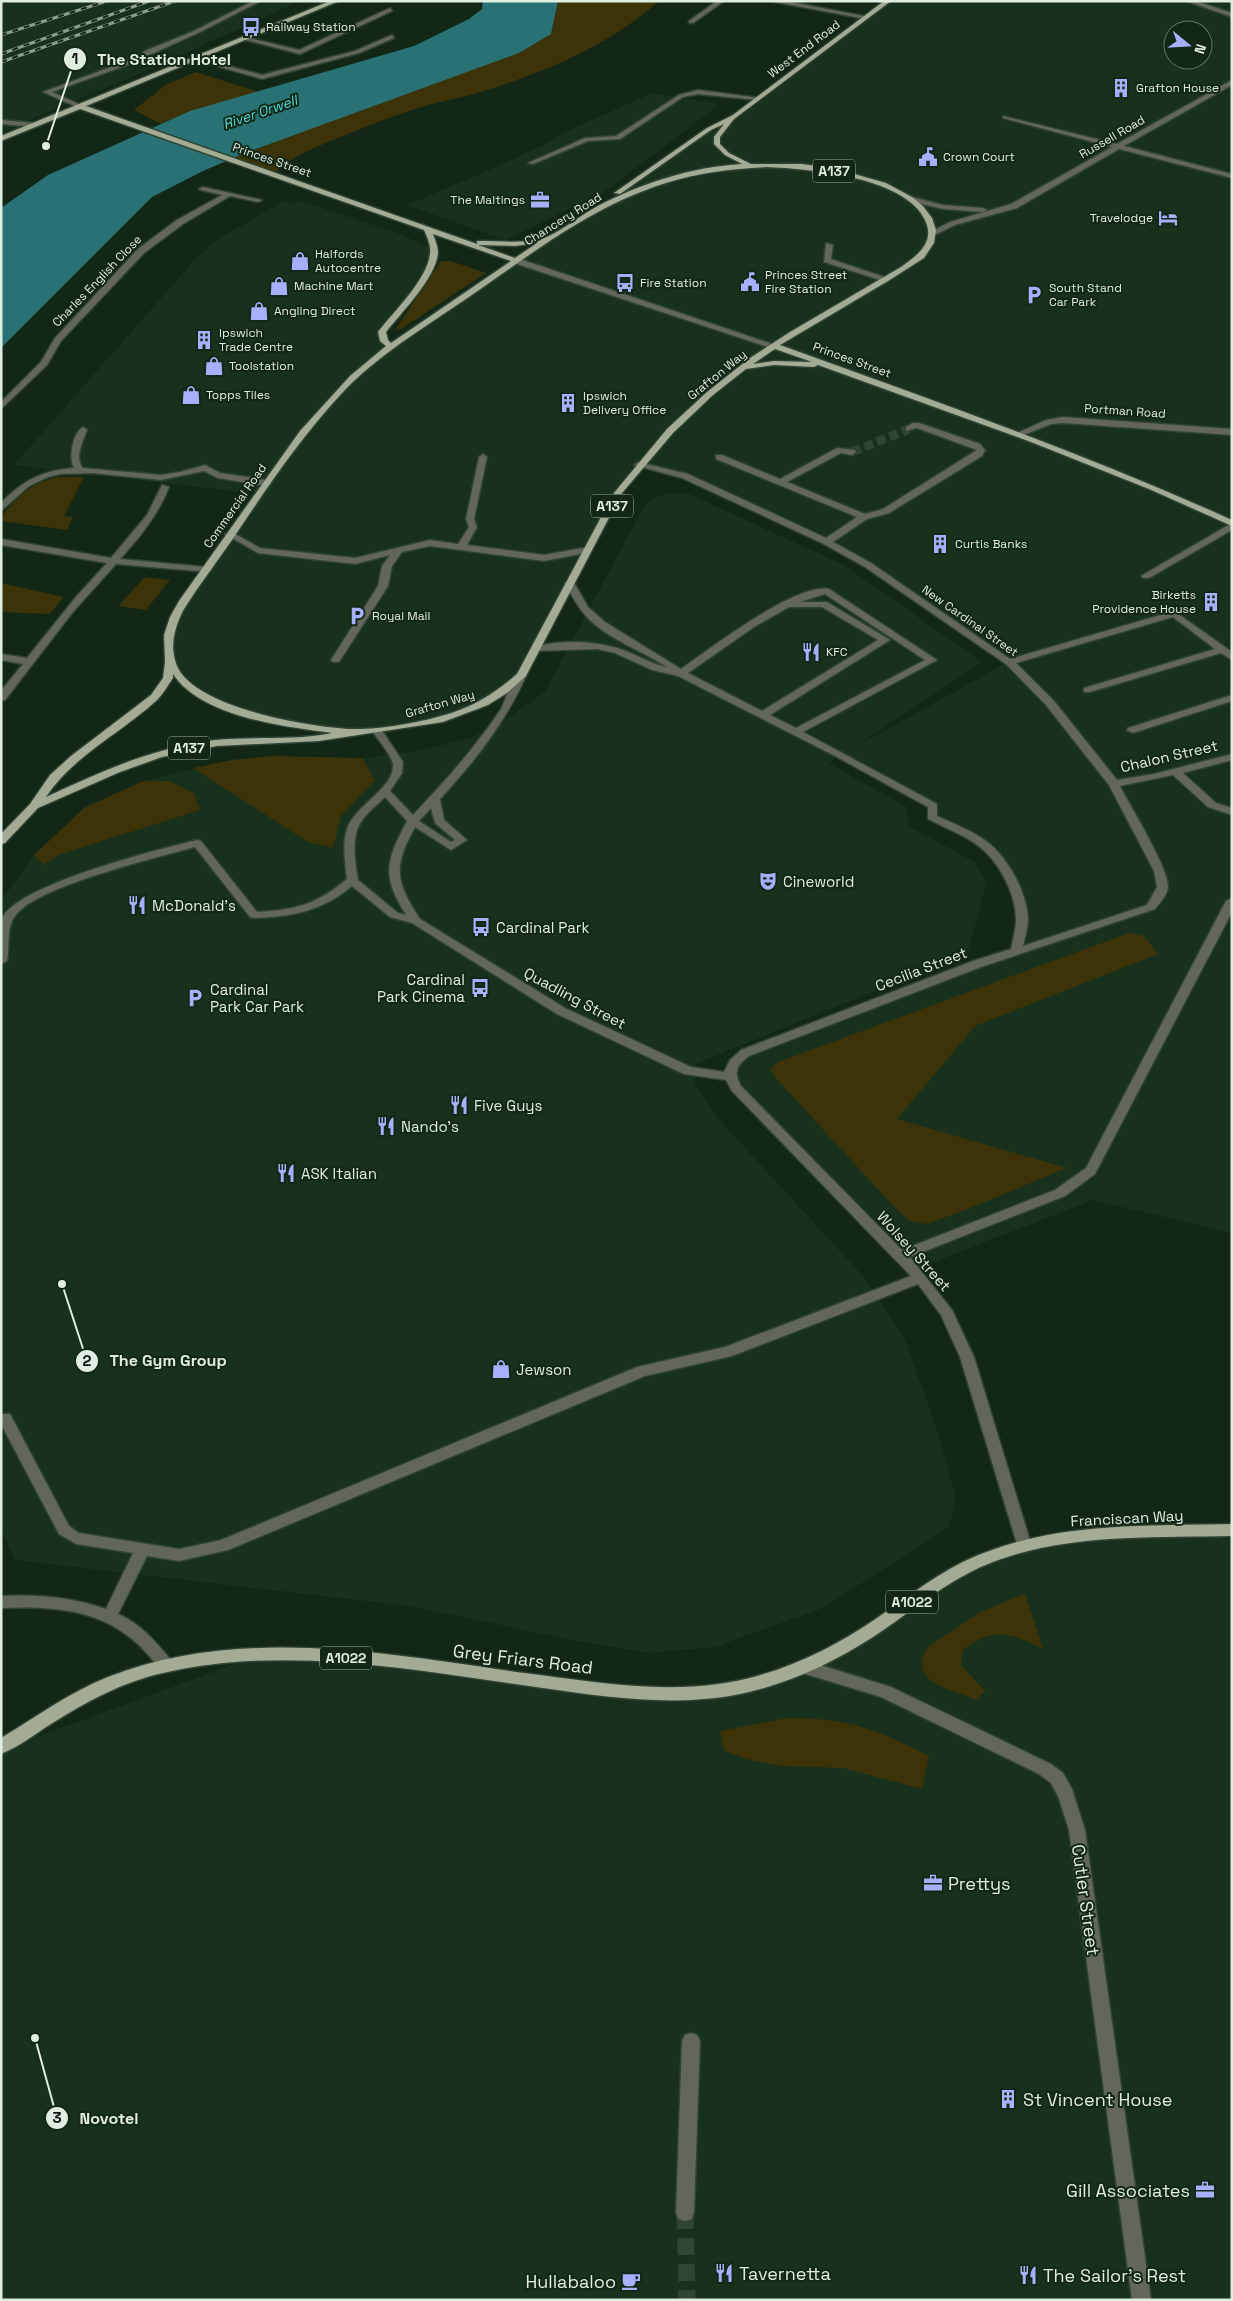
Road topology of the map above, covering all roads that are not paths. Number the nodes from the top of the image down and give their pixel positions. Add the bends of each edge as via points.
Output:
1 (258, 1) edge
2 (328, 1) edge
3 (336, 1) edge
4 (721, 1) edge
5 (773, 1) edge
6 (888, 1) edge
7 (1189, 1) edge
8 (1232, 6) edge
9 (313, 10) junction
10 (390, 10) dead end
11 (1215, 10) junction
12 (1232, 15) edge
13 (866, 17) junction
14 (691, 22) dead end
15 (392, 37) dead end
16 (245, 39) junction
17 (140, 58) junction
18 (195, 59) junction
19 (183, 63) junction
20 (1232, 82) edge
21 (757, 98) junction
22 (80, 106) junction
23 (735, 116) junction
24 (1005, 117) dead end
25 (1, 122) edge
26 (35, 124) junction
27 (1, 139) edge
28 (1117, 147) junction
29 (531, 163) dead end
30 (751, 166) junction
31 (1230, 176) dead end
32 (203, 189) dead end
33 (229, 194) junction
34 (912, 199) junction
35 (258, 200) dead end
36 (598, 208) junction
37 (1004, 210) junction
38 (426, 228) junction
39 (932, 233) junction
40 (552, 238) junction
41 (456, 239) junction
42 (829, 245) dead end
43 (517, 261) junction
44 (886, 280) junction
45 (774, 346) junction
46 (392, 347) junction
47 (745, 368) junction
48 (839, 369) junction
49 (1, 407) edge
50 (908, 429) tunnel mouth
51 (83, 430) dead end
52 (1232, 432) edge
53 (1019, 434) junction
54 (852, 452) tunnel mouth
55 (483, 457) dead end
56 (720, 457) dead end
57 (638, 465) junction
58 (80, 469) junction
59 (781, 482) junction
60 (267, 484) junction
61 (165, 488) dead end
62 (1, 508) edge
63 (864, 517) junction
64 (1232, 522) edge
65 (1232, 526) edge
66 (230, 534) junction
67 (1, 542) edge
68 (827, 542) junction
69 (461, 547) junction
70 (399, 550) junction
71 (588, 550) junction
72 (112, 560) junction
73 (206, 570) junction
74 (1146, 576) dead end
75 (570, 583) junction
76 (786, 606) junction
77 (536, 649) junction
78 (1222, 650) junction
79 (1232, 656) edge
80 (1, 657) edge
81 (336, 660) dead end
82 (30, 662) junction
83 (1008, 662) junction
84 (169, 664) junction
85 (681, 673) junction
86 (521, 676) junction
87 (1086, 690) dead end
88 (1, 698) edge
89 (1232, 698) edge
90 (762, 715) junction
91 (1132, 730) dead end
92 (377, 731) junction
93 (352, 732) junction
94 (795, 732) junction
95 (1232, 757) edge
96 (1176, 772) junction
97 (1114, 784) junction
98 (385, 791) junction
99 (435, 799) junction
100 (34, 806) junction
101 (1232, 812) edge
102 (414, 821) junction
103 (1, 841) edge
104 (353, 880) junction
105 (1232, 901) edge
106 (1140, 912) joint
107 (416, 921) junction
108 (1016, 950) junction
109 (1, 961) edge
110 (730, 1078) junction
111 (900, 1256) junction
112 (920, 1278) junction
113 (5, 1418) dead end
114 (1232, 1530) edge
115 (1024, 1544) junction
116 (142, 1549) junction
117 (1, 1602) edge
118 (109, 1617) junction
119 (166, 1665) junction
120 (804, 1667) junction
121 (1, 1747) edge
122 (691, 2041) dead end
123 (685, 2212) tunnel mouth
124 (1142, 2300) edge

1 - 17 street
2 - 9 main road
3 - 9 main road
4 - 14 street
5 - 13 street
6 - 13 main road, West End Road / A137
7 - 11 street
8 - 11 street
9 - 16 main road
10 - 16 street via 300,52
11 - 12 street
13 - 21 main road, West End Road / A137
15 - 18 street via 357,52 262,77
16 - 18 main road
17 - 19 street
17 - 22 street via 46,92
18 - 19 main road
19 - 22 main road
20 - 28 street, Russell Road
21 - 23 main road, West End Road / A137
21 - 29 street via 689,93 618,138 587,139
22 - 26 main road
22 - 38 main road, Princes Street
23 - 30 main road, West End Road / A137 via 717,137 717,144 725,153
23 - 36 main road, West End Road / A137 via 709,129
24 - 28 street
25 - 26 street
26 - 27 main road
28 - 31 street
28 - 37 street, Russell Road
30 - 34 main road, Chancery Road / A137 via 792,165 854,175 880,183
30 - 36 main road, Chancery Road / A137 via 678,177
32 - 33 street
33 - 35 street
33 - 49 street, Charles English Close via 180,222 141,251 58,340 44,363
34 - 37 street via 942,207
34 - 39 main road, Chancery Road / A137 via 928,219
36 - 40 main road, Chancery Road / A137
37 - 39 street, Russell Road via 962,220
38 - 41 main road, Princes Street
38 - 46 main road via 431,236 434,255 426,274 382,332 384,341
39 - 44 main road, A137 via 928,248 921,256
40 - 41 main road, Princes Street via 508,244
40 - 43 main road, Chancery Road / A137
41 - 43 main road, Princes Street
42 - 44 street via 827,260
43 - 45 street, Princes Street
43 - 46 main road, Commercial Road / A137
44 - 45 main road, A137
45 - 47 main road, Grafton Way / A137
45 - 48 main road, Princes Street
46 - 60 main road, Commercial Road / A137 via 335,395
47 - 48 main road via 784,363
47 - 57 main road, Grafton Way / A137 via 687,416
48 - 53 main road, Princes Street
50 - 63 street via 916,425 977,446 980,454 886,511
51 - 58 street via 75,453 76,465
52 - 53 street, Portman Road via 1063,420
53 - 64 main road, Princes Street
54 - 59 street via 840,450
55 - 69 street via 470,519 473,527
56 - 59 street
57 - 68 street, New Cardinal Street via 685,476
57 - 71 main road, Grafton Way / A137 via 618,493
58 - 60 street via 160,477 205,468 218,475
58 - 62 street via 36,478
59 - 63 street
60 - 66 main road, Commercial Road / A137
61 - 72 street via 151,517
63 - 68 street
65 - 74 street
66 - 70 street via 258,550 354,561
66 - 73 main road, Commercial Road / A137
67 - 72 street
68 - 83 street, New Cardinal Street via 868,565
69 - 70 street via 430,543
69 - 71 street via 544,558
70 - 81 street via 387,566 383,586
71 - 75 main road, Grafton Way / A137
72 - 73 street
72 - 82 street
73 - 84 main road, Commercial Road / A137 via 180,604 169,636
75 - 77 main road, Grafton Way / A137
75 - 85 street via 584,608 596,620
76 - 85 street
76 - 90 street via 824,604 885,640
76 - 94 street via 814,592 826,591 932,660
77 - 85 street via 597,646 618,651 655,668
77 - 86 main road, Grafton Way / A137
78 - 79 street
78 - 83 street via 1174,614
78 - 87 street
80 - 82 street
82 - 88 street
83 - 97 street, New Cardinal Street via 1050,703
84 - 93 main road, A137 via 187,685 227,707 286,724
84 - 100 main road, Grafton Way / A137 via 168,678 155,697 75,758 54,777
85 - 90 street
86 - 92 main road, Grafton Way / A137 via 507,691 476,708 433,721
86 - 99 street, Quadling Street via 507,707 465,766
89 - 91 street
90 - 94 street
92 - 93 main road, Grafton Way / A137
92 - 98 street via 398,762 397,774
93 - 100 main road, Grafton Way / A137 via 319,738 251,740 192,747 99,775
94 - 108 street via 890,780 933,806 932,817 983,844 995,855 1021,908
95 - 96 street, Chalon Street
96 - 97 street, Chalon Street
96 - 101 street via 1212,804
97 - 106 street, New Cardinal Street via 1159,871 1163,887 1151,907
98 - 102 street
98 - 104 street via 358,818 352,829 348,856
99 - 102 street, Quadling Street
99 - 102 street via 439,821 462,840 451,847
100 - 103 main road, Grafton Way / A137
102 - 107 street, Quadling Street via 397,850 394,873 399,895
104 - 107 street, Quadling Street via 394,916
104 - 109 street via 332,899 313,908 254,915 197,843 66,883 20,904 4,924
105 - 111 street via 1091,1171 1060,1193
106 - 108 street, Cecilia Street
107 - 110 street, Quadling Street via 562,1011 688,1071
108 - 110 street, Cecilia Street via 745,1054 730,1069
110 - 111 street, Wolsey Street via 736,1088
111 - 112 street, Wolsey Street
112 - 115 street, Wolsey Street via 948,1313 967,1357
112 - 116 street via 727,1352 642,1372 223,1546 179,1555
113 - 116 street via 64,1530 76,1538
114 - 115 main road, Franciscan Way / A1022 via 1086,1536
115 - 120 main road, Grey Friars Road / A1022 via 963,1570 852,1643
116 - 118 street
117 - 118 street via 68,1606 94,1610
118 - 119 street via 131,1628
119 - 120 main road, Grey Friars Road / A1022 via 210,1656 262,1654 366,1660 577,1687 685,1695 750,1686
119 - 121 main road, Grey Friars Road / A1022 via 116,1681 80,1698
120 - 124 street, Cutler Street via 885,1692 1019,1755 1057,1778 1066,1794 1077,1830
122 - 123 street

